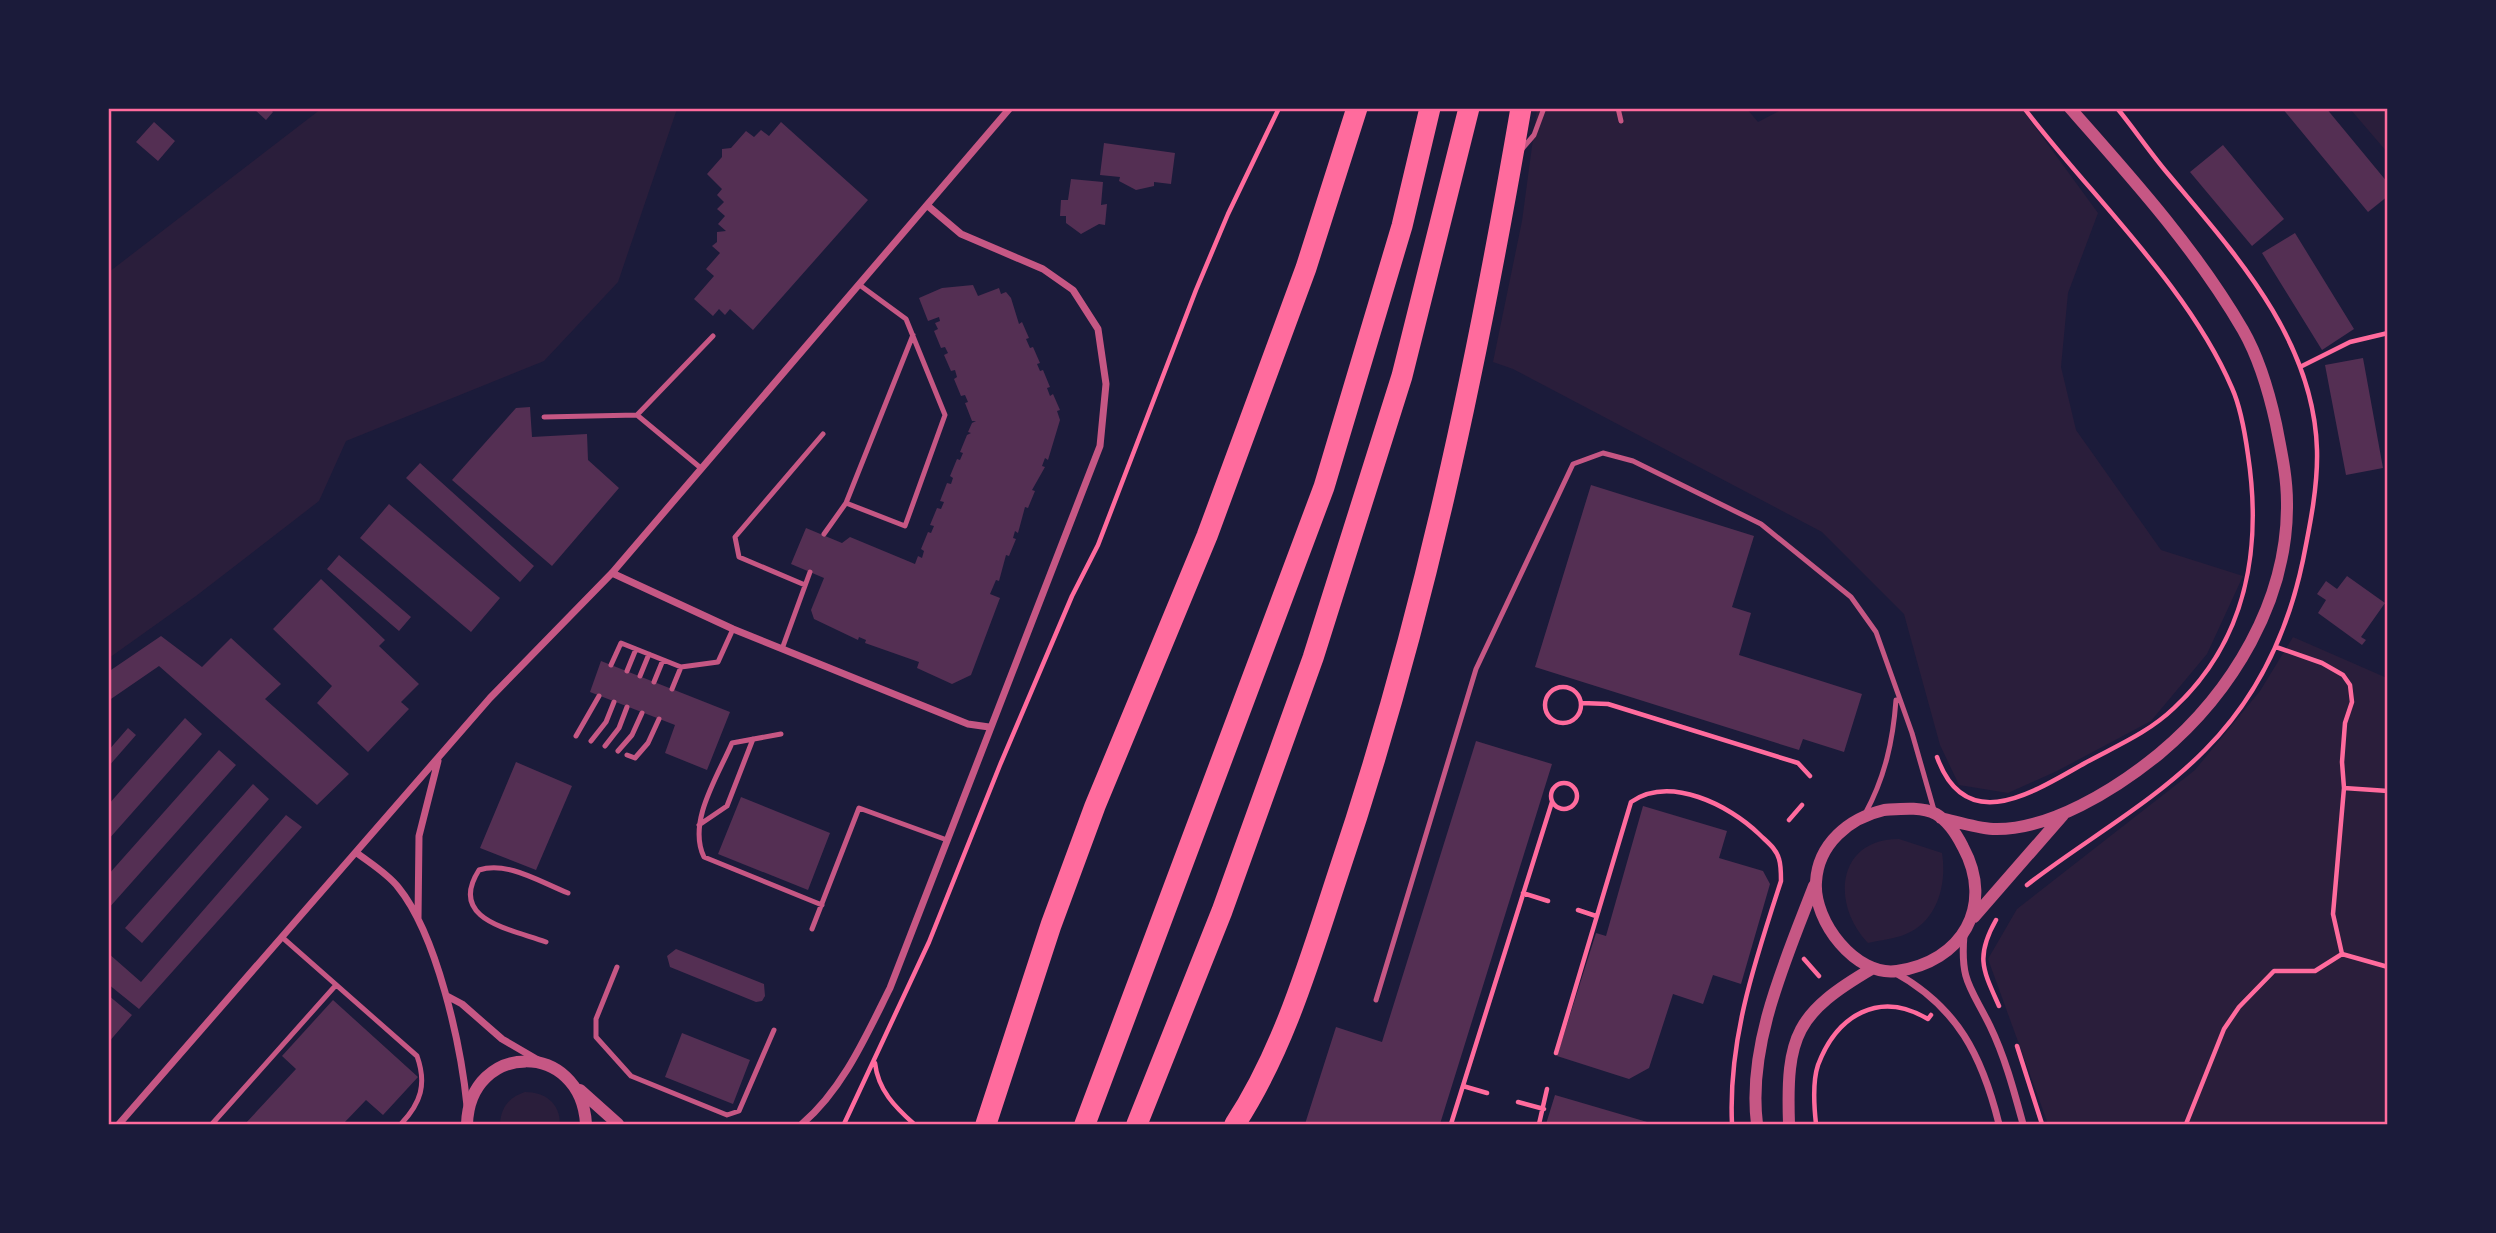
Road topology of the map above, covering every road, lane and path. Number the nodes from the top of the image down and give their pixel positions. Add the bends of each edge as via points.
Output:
1 (1010, 108) edge
2 (1279, 108) edge
3 (1357, 108) edge
4 (1430, 108) edge
5 (1469, 108) edge
6 (1521, 108) edge
7 (1544, 108) edge
8 (1618, 108) edge
9 (2024, 108) edge
10 (2070, 108) edge
11 (2117, 108) edge
12 (1621, 121) dead end
13 (1511, 162) junction
14 (928, 206) junction
15 (861, 286) junction
16 (2388, 333) edge
17 (913, 335) junction
18 (713, 336) dead end
19 (2300, 368) junction
20 (637, 415) junction
21 (544, 417) dead end
22 (823, 434) dead end
23 (702, 469) junction
24 (846, 503) junction
25 (824, 534) dead end
26 (810, 572) dead end
27 (612, 573) junction
28 (805, 585) junction
29 (733, 629) junction
30 (2276, 647) junction
31 (636, 649) junction
32 (782, 649) junction
33 (649, 654) junction
34 (663, 660) junction
35 (611, 665) dead end
36 (681, 667) junction
37 (627, 671) dead end
38 (640, 676) dead end
39 (654, 682) dead end
40 (673, 689) dead end
41 (598, 696) dead end
42 (1897, 697) junction
43 (614, 702) dead end
44 (1582, 703) junction
45 (627, 707) dead end
46 (642, 713) dead end
47 (659, 719) dead end
48 (989, 727) junction
49 (781, 734) dead end
50 (576, 736) dead end
51 (753, 739) junction
52 (591, 741) dead end
53 (605, 747) dead end
54 (618, 751) dead end
55 (627, 755) dead end
56 (1937, 757) dead end
57 (439, 758) junction
58 (1810, 776) dead end
59 (2344, 788) junction
60 (2388, 791) edge
61 (1552, 802) junction
62 (1802, 805) dead end
63 (1865, 814) junction
64 (2063, 815) junction
65 (1938, 816) junction
66 (1789, 820) dead end
67 (698, 825) junction
68 (947, 841) junction
69 (357, 853) junction
70 (1815, 883) junction
71 (2024, 887) dead end
72 (568, 893) dead end
73 (1523, 894) junction
74 (1548, 901) dead end
75 (822, 905) junction
76 (1578, 910) dead end
77 (2002, 912) dead end
78 (1596, 916) junction
79 (1972, 920) junction
80 (418, 923) junction
81 (812, 929) dead end
82 (1990, 931) dead end
83 (1964, 935) junction
84 (283, 938) junction
85 (546, 942) dead end
86 (2342, 954) junction
87 (1802, 957) dead end
88 (617, 967) dead end
89 (2388, 967) edge
90 (1874, 968) junction
91 (1894, 972) junction
92 (1819, 976) dead end
93 (336, 985) junction
94 (447, 996) junction
95 (1376, 1000) dead end
96 (1933, 1013) dead end
97 (774, 1030) dead end
98 (1016, 1030) junction
99 (1556, 1053) dead end
100 (875, 1062) junction
101 (546, 1064) junction
102 (574, 1085) junction
103 (1463, 1086) junction
104 (1547, 1089) dead end
105 (1487, 1093) dead end
106 (1518, 1102) dead end
107 (1544, 1109) junction
108 (467, 1110) junction
109 (119, 1125) edge
110 (212, 1125) edge
111 (401, 1125) edge
112 (467, 1125) edge
113 (586, 1125) edge
114 (618, 1125) edge
115 (802, 1125) edge
116 (844, 1125) edge
117 (914, 1125) edge
118 (986, 1125) edge
119 (1003, 1125) edge
120 (1085, 1125) edge
121 (1137, 1125) edge
122 (1235, 1125) edge
123 (1451, 1125) edge
124 (1539, 1125) edge
125 (1732, 1125) edge
126 (1757, 1125) edge
127 (1789, 1125) edge
128 (1816, 1125) edge
129 (1999, 1125) edge
130 (2023, 1125) edge
131 (2186, 1125) edge

1 - 14 street
2 - 100 path via 1228,214 1098,545 1072,596
3 - 98 highway via 1260,394 1207,536 1095,806
4 - 120 highway via 1402,226 1324,487
5 - 121 highway via 1402,376 1313,658 1252,832
6 - 13 highway
7 - 13 lane via 1534,135
8 - 12 lane
9 - 56 path via 2171,288 2206,337 2233,389 2251,477 2251,565 2234,618 2208,667 2158,722 2119,747 2025,797 1997,802 1957,793
10 - 64 street via 2193,255 2244,331 2268,389 2287,503 2284,537 2267,603 2226,684 2190,728 2146,764
11 - 19 path via 2246,270 2275,312
13 - 122 highway via 1457,451 1413,625 1324,919 1264,1071
14 - 15 street
14 - 48 street via 961,234 1043,269 1073,290 1098,329 1106,384 1100,446
15 - 17 lane via 906,319
15 - 23 street
16 - 19 path via 2350,342
17 - 24 lane
17 - 24 lane via 945,415 905,526
18 - 20 lane
19 - 30 path via 2317,451 2302,561
20 - 21 lane
20 - 23 lane
22 - 28 lane via 735,537 739,557
23 - 27 street
24 - 25 lane
26 - 28 lane
27 - 29 street
27 - 57 street via 490,698
28 - 32 lane
29 - 32 street
29 - 36 lane via 718,662
30 - 59 path via 2322,663 2350,685 2352,702 2342,762
30 - 71 path via 2233,718 2204,751
31 - 33 lane
31 - 35 lane via 621,643
31 - 37 lane
32 - 48 street via 968,724
33 - 34 lane
33 - 38 lane
34 - 36 lane
34 - 39 lane
36 - 40 lane
41 - 50 lane
42 - 63 lane via 1893,739 1880,786
42 - 65 lane
42 - 95 lane via 1876,632 1851,597 1761,524 1633,461 1603,453 1573,464 1476,669
43 - 52 lane
44 - 44 path via 1574,690 1565,687 1549,694 1545,702 1550,718 1566,723 1578,716
44 - 58 path via 1608,704 1798,762
45 - 53 lane via 620,728
46 - 54 lane
47 - 55 lane via 635,758
48 - 68 street
49 - 51 lane
51 - 67 lane via 727,806
51 - 67 lane via 732,743
57 - 69 street
57 - 80 street via 419,836
59 - 60 path
59 - 86 path via 2333,914
61 - 61 path via 1559,809 1571,807 1577,792 1569,783 1557,784 1550,794
61 - 73 path
62 - 66 path
63 - 65 street via 1903,809
63 - 70 street via 1831,843
64 - 65 street via 2025,827 1992,829
64 - 79 street
65 - 79 street via 1961,841 1973,870
67 - 75 lane via 697,844 704,857
68 - 75 lane via 859,808
68 - 115 street via 890,988 858,1052
69 - 80 street via 398,886
69 - 84 street
70 - 90 street via 1821,911 1835,936
70 - 126 street via 1764,1033
72 - 85 lane via 492,866 479,870 471,883 468,897 486,920
73 - 74 path
73 - 103 path
75 - 81 lane
76 - 78 path
77 - 82 path
78 - 99 path
78 - 125 path via 1625,817 1631,802 1644,793 1671,791 1721,805 1773,846 1780,860 1781,881 1738,1023
79 - 83 street
80 - 94 street
83 - 91 street via 1947,953 1923,966
83 - 130 street via 1961,962 1966,985 1990,1027
84 - 93 lane
84 - 109 street
86 - 89 path
86 - 131 path via 2315,971 2274,971 2239,1007 2224,1029
87 - 92 path
88 - 97 lane via 596,1019 596,1037 631,1076 727,1115 739,1111
90 - 91 street
90 - 127 street via 1831,993 1806,1018 1792,1052
91 - 129 street via 1941,1003 1970,1043
93 - 110 lane
93 - 111 lane via 417,1056 424,1075 421,1095
94 - 101 street via 502,1039
94 - 108 street
96 - 128 path via 1928,1019 1913,1010 1879,1005 1846,1021 1832,1037 1818,1067
98 - 118 highway
98 - 119 highway via 1005,1084
100 - 116 path
100 - 117 path via 877,1078 894,1107
101 - 102 street
101 - 108 street via 520,1062 496,1069 472,1094
102 - 113 street
102 - 114 street
103 - 105 path
103 - 123 path
104 - 107 path
106 - 107 path
107 - 124 path
108 - 112 street

